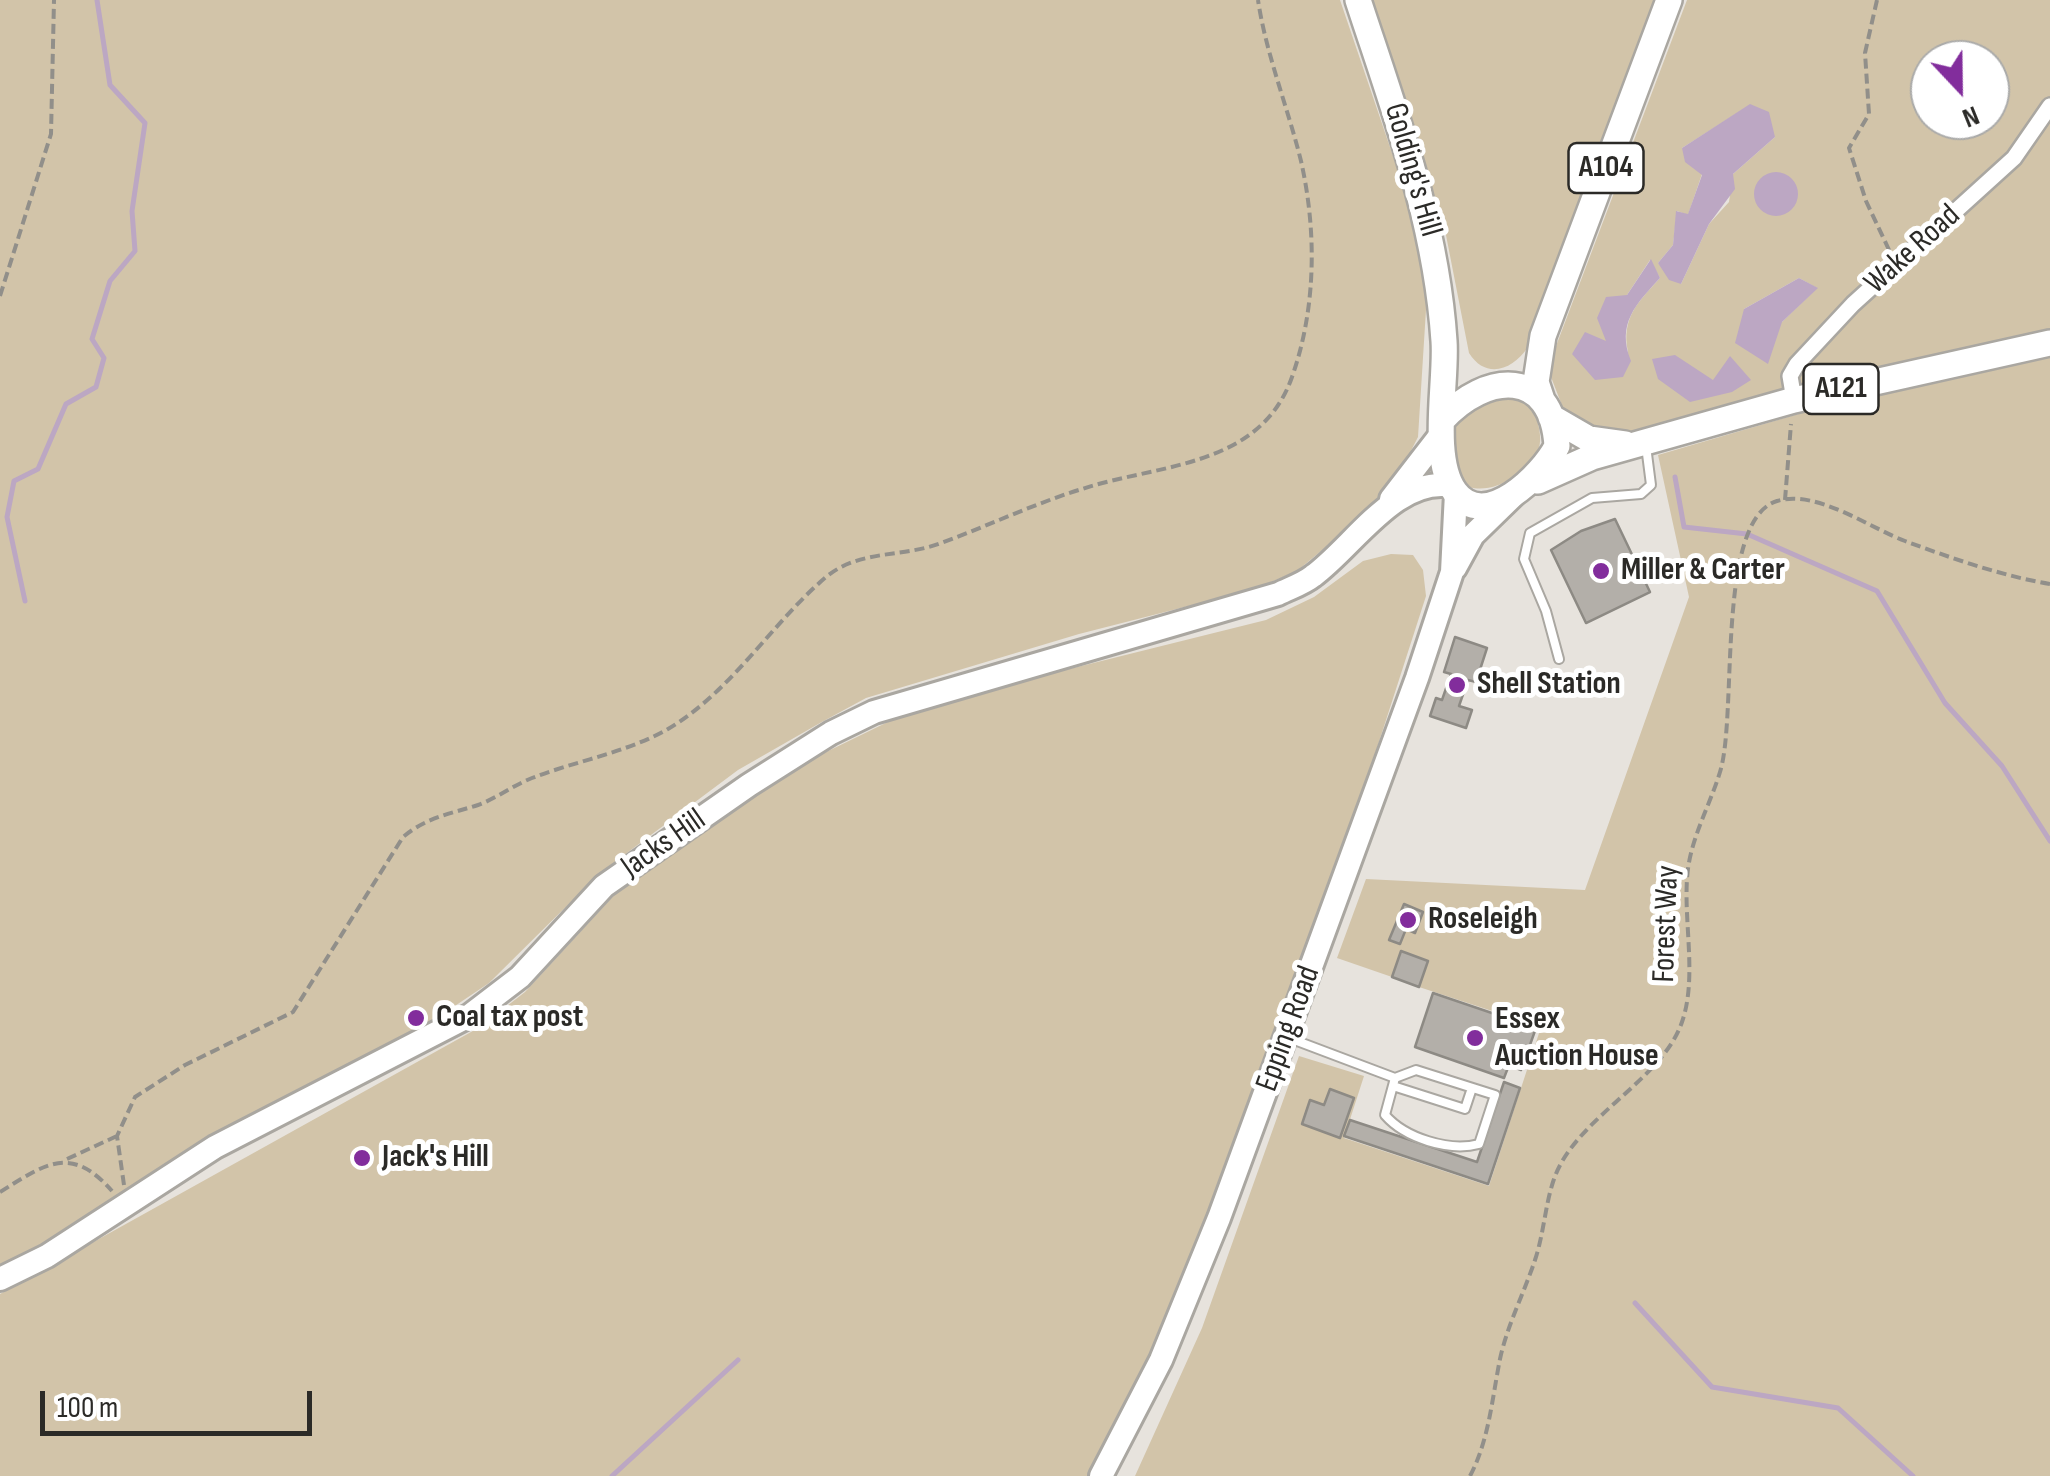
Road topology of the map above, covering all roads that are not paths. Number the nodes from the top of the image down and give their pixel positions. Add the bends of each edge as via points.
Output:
1 (1358, 0) edge
2 (1669, 0) edge
3 (2050, 106) edge
4 (1544, 336) junction
5 (2050, 343) edge
6 (1444, 345) junction
7 (1499, 384) junction
8 (1794, 400) junction
9 (1547, 408) junction
10 (1442, 427) junction
11 (1640, 443) junction
12 (1454, 489) junction
13 (1522, 490) junction
14 (1380, 514) junction
15 (1452, 572) junction
16 (1559, 659) dead end
17 (1285, 1037) junction
18 (1394, 1082) junction
19 (1472, 1088) junction
20 (0, 1279) edge
21 (1101, 1476) edge

1 - 6 main road, Golding's Hill via 1405,135 1436,253
2 - 4 main road, A104
3 - 8 street, Wake Road via 2014,158 1797,364 1790,376
4 - 7 main road, A104 via 1521,374
4 - 9 main road, A104 via 1536,382
5 - 8 main road, A121
6 - 7 main road via 1474,380
6 - 10 main road, Golding's Hill
7 - 9 main road via 1526,388
7 - 10 main road via 1468,394
8 - 11 main road, A121
9 - 11 main road, A121 via 1589,439
9 - 13 main road via 1557,446
10 - 12 main road
10 - 14 main road
11 - 13 main road, A121
11 - 16 lane via 1651,485 1641,494 1592,498 1540,523 1525,545 1527,571
12 - 13 main road via 1485,506
12 - 14 main road via 1417,488
12 - 15 main road, Epping Road
13 - 15 main road, Epping Road via 1474,535
14 - 20 main road, Jacks Hill via 1311,578 1278,594 874,712 831,733 604,886 520,977 470,1016 215,1147
15 - 17 main road, Epping Road
17 - 18 lane
17 - 21 main road, Epping Road via 1161,1360
18 - 19 lane via 1416,1070
18 - 19 lane via 1465,1108
18 - 19 lane via 1385,1115 1398,1130 1461,1148 1480,1144 1495,1095

